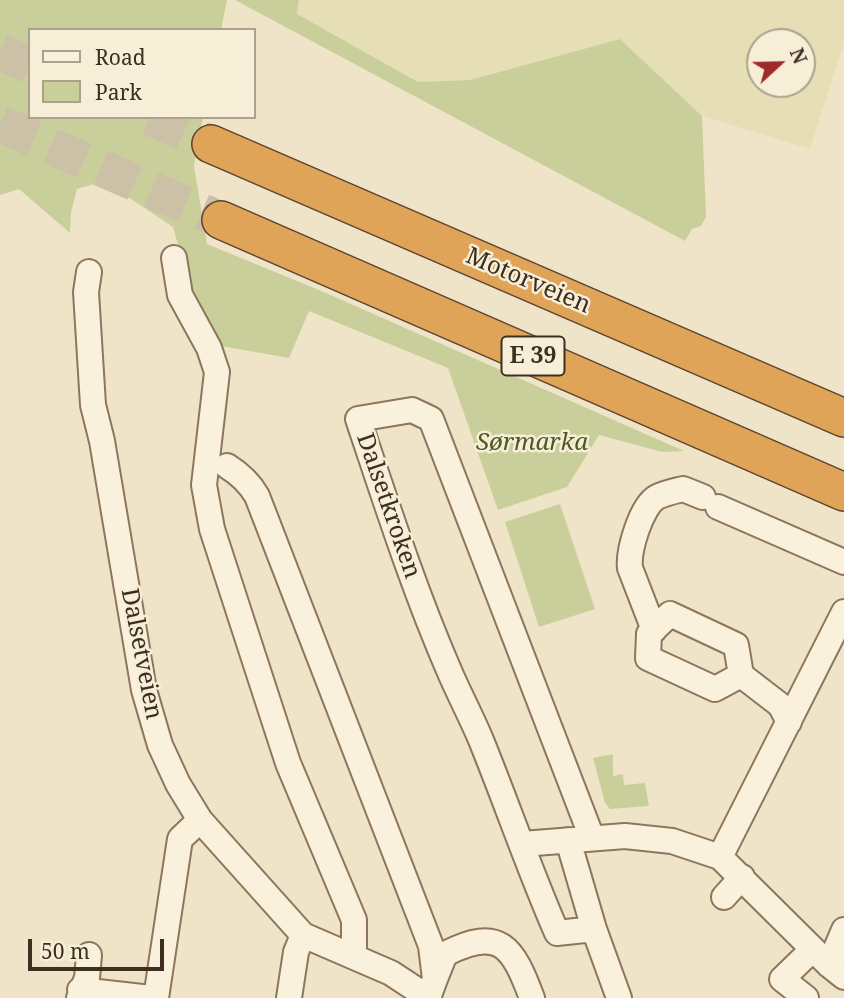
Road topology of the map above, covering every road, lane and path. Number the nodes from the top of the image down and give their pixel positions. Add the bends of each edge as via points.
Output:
1 (211, 144) tunnel mouth
2 (221, 220) tunnel mouth
3 (174, 258) dead end
4 (89, 272) dead end
5 (844, 418) edge
6 (227, 466) dead end
7 (844, 492) edge
8 (844, 562) edge
9 (844, 612) edge
10 (654, 629) junction
11 (740, 675) junction
12 (789, 722) junction
13 (200, 820) junction
14 (592, 838) junction
15 (568, 840) junction
16 (522, 844) junction
17 (720, 857) junction
18 (742, 877) junction
19 (724, 897) dead end
20 (594, 929) junction
21 (844, 930) edge
22 (303, 934) junction
23 (89, 955) dead end
24 (354, 955) junction
25 (829, 964) edge
26 (844, 987) edge
27 (431, 992) edge
28 (80, 994) edge
29 (150, 998) edge
30 (156, 998) edge
31 (289, 998) edge
32 (532, 998) edge
33 (618, 998) edge
34 (806, 998) edge

1 - 5 highway, Motorveien / E 39
2 - 7 highway, E 39
3 - 24 street via 180,295 209,348 216,372 204,485 212,529 288,763 354,920
4 - 13 street, Dalsetveien via 86,292 93,405 144,690 164,755
6 - 27 street via 252,486 257,496 431,946
8 - 10 street via 684,489 656,498 649,504 629,557
9 - 12 street
10 - 11 street via 670,614 736,645
10 - 11 street via 649,634 648,658 715,689
11 - 12 street via 780,705
12 - 17 street
13 - 22 street, Dalsetveien
13 - 30 street via 180,839
14 - 15 street
14 - 16 street, Dalsetkroken via 431,419 412,410 358,419 392,523
14 - 17 street via 672,841
15 - 16 street
15 - 20 street
16 - 20 street via 557,933
17 - 18 street
18 - 19 street
18 - 25 street
20 - 33 street
21 - 25 street
22 - 24 street, Dalsetveien
22 - 31 street
23 - 28 street
24 - 27 street, Dalsetveien
25 - 26 street
25 - 34 street via 782,979
27 - 32 street via 445,954 468,942 491,941 508,949
28 - 29 street

